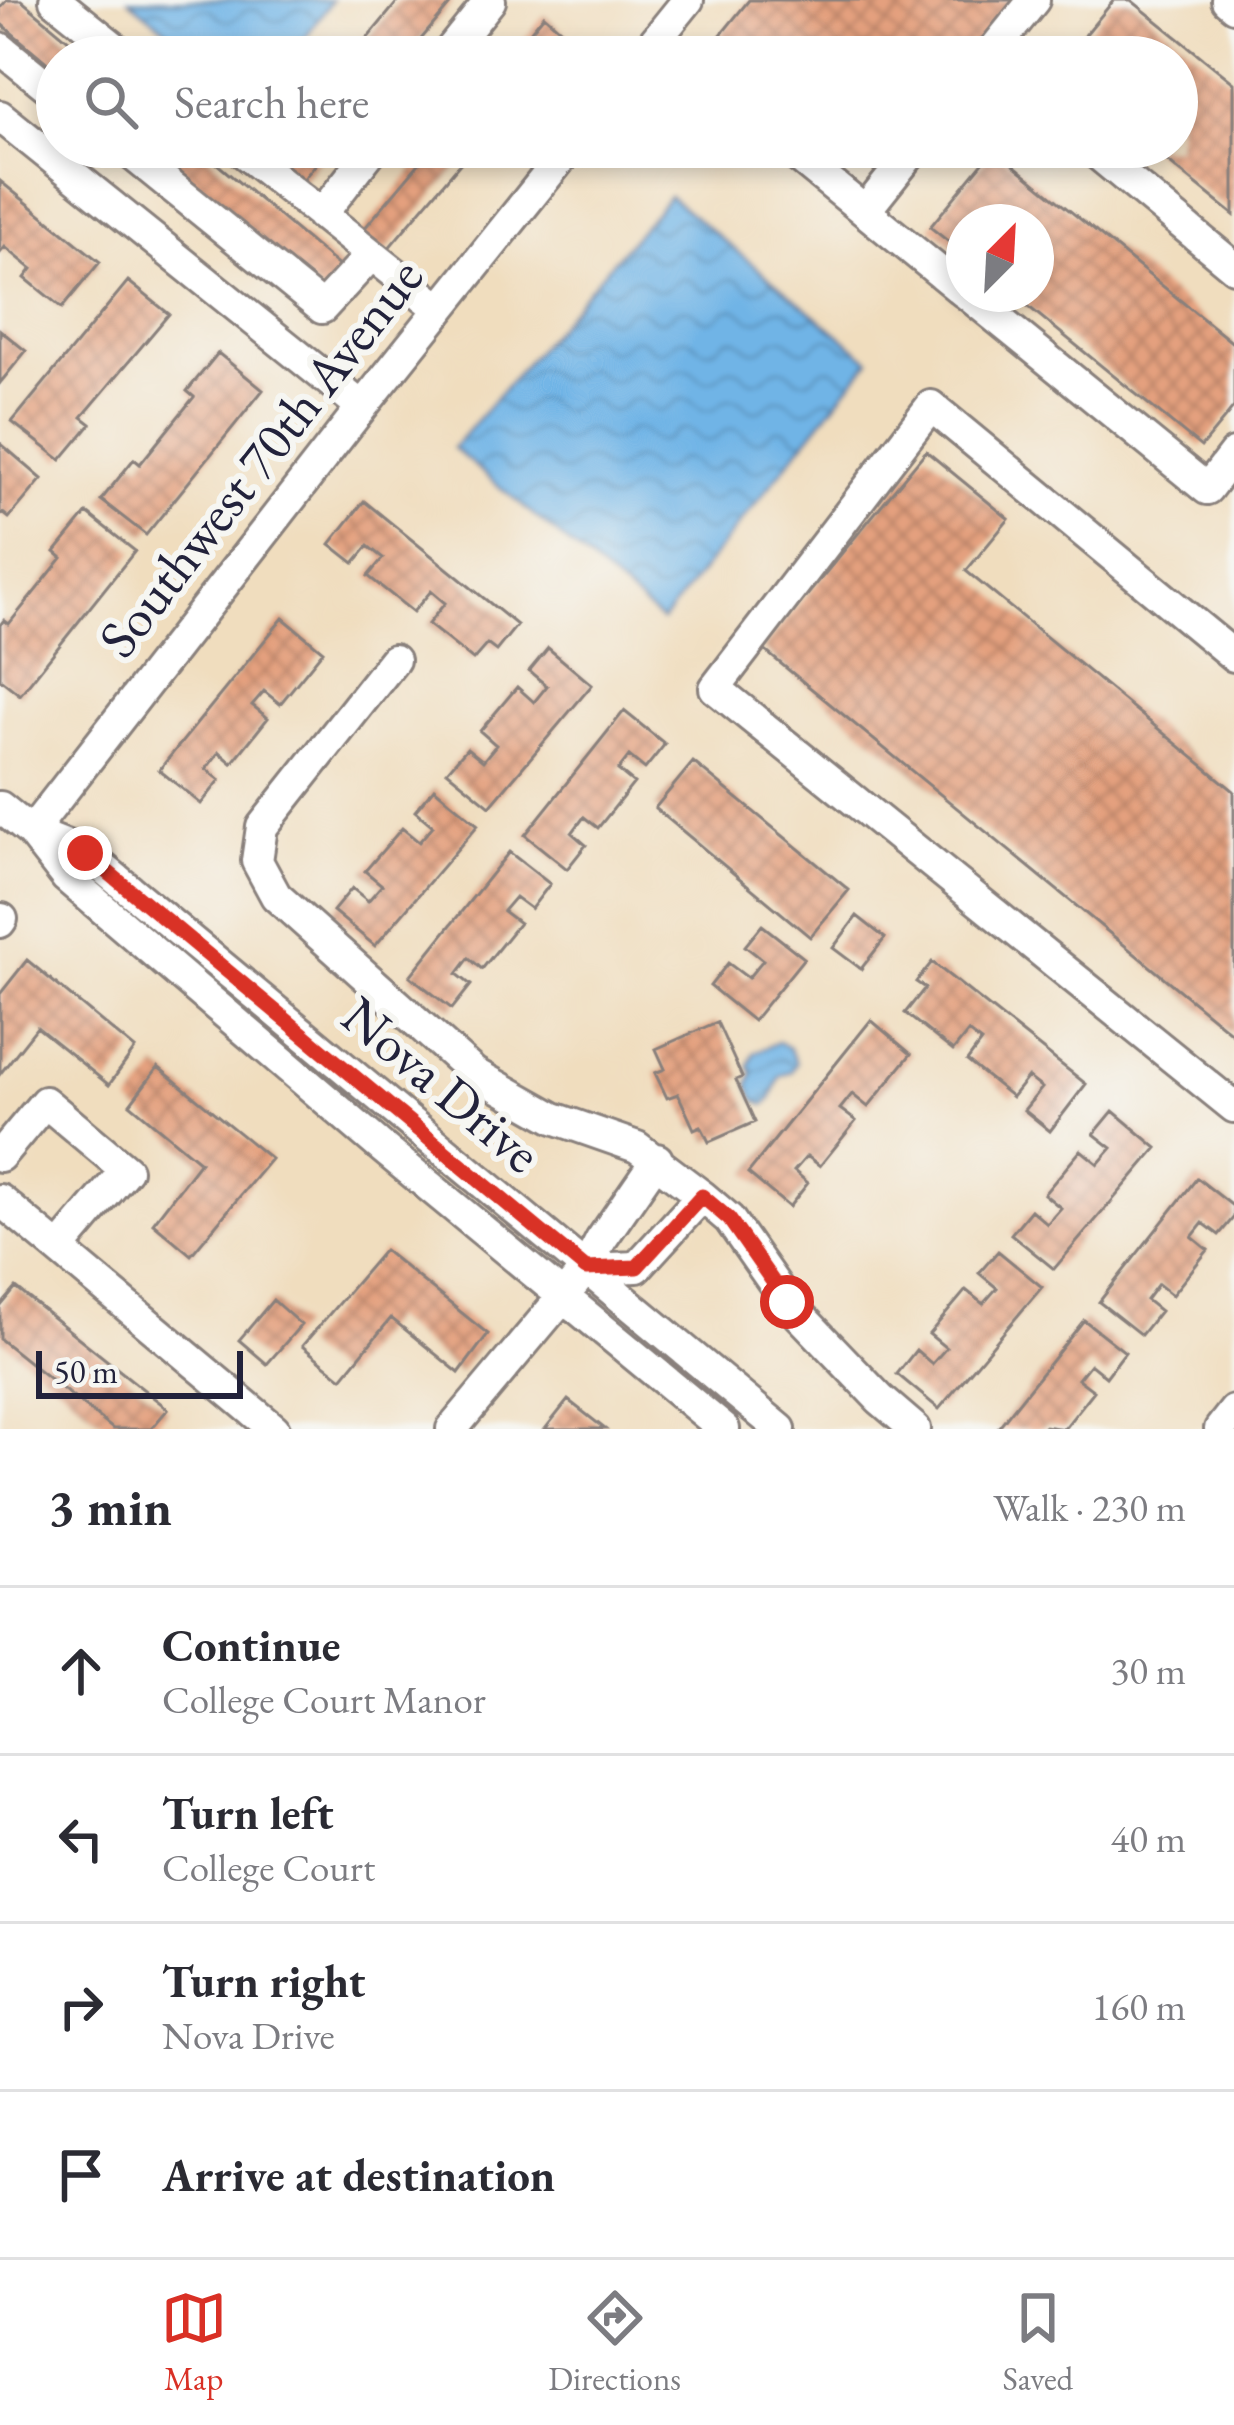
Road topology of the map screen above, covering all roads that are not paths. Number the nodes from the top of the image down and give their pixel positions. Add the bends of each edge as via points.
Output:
1 (55, 0) edge
2 (688, 0) edge
3 (1034, 0) edge
4 (1227, 0) edge
5 (490, 1) edge
6 (1234, 6) edge
7 (100, 36) edge
8 (462, 36) edge
9 (667, 36) edge
10 (1005, 36) edge
11 (0, 48) edge
12 (36, 77) edge
13 (0, 116) edge
14 (36, 145) edge
15 (65, 168) edge
16 (149, 168) edge
17 (263, 168) edge
18 (357, 168) edge
19 (553, 168) edge
20 (812, 168) edge
21 (900, 168) edge
22 (1114, 168) edge
23 (865, 212) junction
24 (321, 214) junction
25 (371, 254) junction
26 (1234, 267) edge
27 (946, 278) edge
28 (440, 309) junction
29 (988, 312) edge
30 (362, 407) junction
31 (1234, 454) edge
32 (1234, 656) edge
33 (394, 660) dead end
34 (0, 807) edge
35 (31, 832) junction
36 (1234, 1107) edge
37 (3, 1147) edge
38 (657, 1159) junction
39 (702, 1196) junction
40 (0, 1200) edge
41 (59, 1249) junction
42 (586, 1269) junction
43 (563, 1297) junction
44 (1234, 1411) edge
45 (274, 1429) edge
46 (452, 1429) edge
47 (724, 1429) edge
48 (779, 1429) edge
49 (915, 1429) edge
50 (1220, 1429) edge

1 - 7 street
2 - 9 street
3 - 10 street
4 - 6 street
5 - 8 street
11 - 12 street
13 - 14 street
15 - 30 street
16 - 25 street via 322,308
17 - 24 street
18 - 24 street
19 - 28 street, Southwest 70th Avenue
20 - 23 street
21 - 23 street
22 - 26 street
23 - 27 street
24 - 25 street
25 - 28 street
28 - 30 street, Southwest 70th Avenue
29 - 31 street via 1207,489
30 - 35 street, Southwest 70th Avenue
32 - 36 street via 932,406 715,688
33 - 38 street via 262,827 257,861 276,896 474,1073 554,1118
34 - 35 street, Nova Drive
35 - 42 street, Nova Drive via 85,853
35 - 43 street, Nova Drive via 84,892
37 - 41 street via 45,1102 126,1170
38 - 39 street
38 - 42 street
39 - 42 street via 637,1267
39 - 49 street via 729,1219 787,1302
40 - 41 street
41 - 45 street
42 - 43 street
42 - 48 street, Nova Drive
43 - 46 street
43 - 47 street, Nova Drive
44 - 50 street

